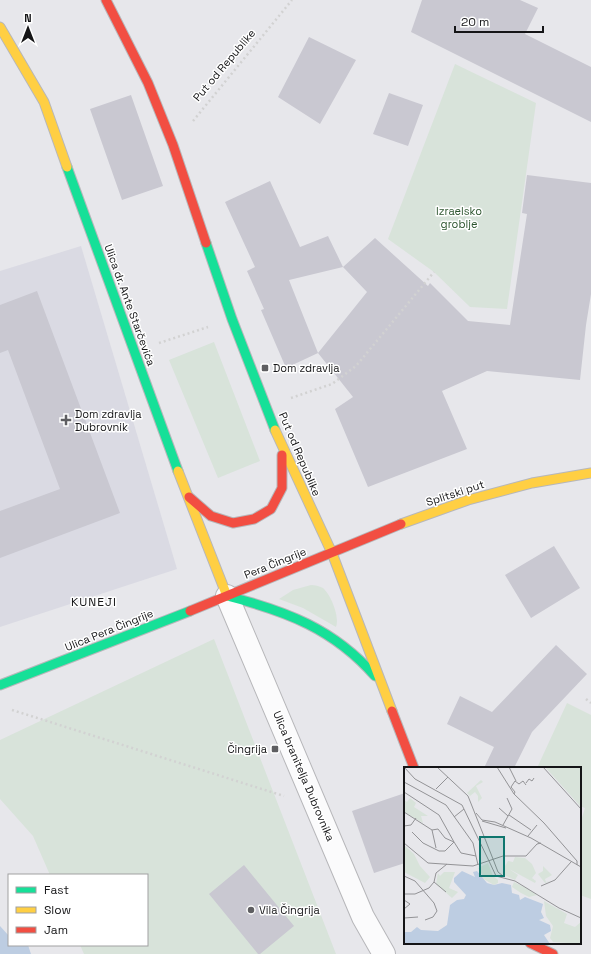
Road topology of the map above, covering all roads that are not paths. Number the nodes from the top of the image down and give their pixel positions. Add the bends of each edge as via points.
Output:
1 (106, 0) edge
2 (0, 27) edge
3 (282, 448) junction
4 (591, 473) edge
5 (186, 494) junction
6 (332, 553) junction
7 (227, 596) junction
8 (380, 681) junction
9 (0, 685) edge
10 (414, 767) edge
11 (532, 944) edge
12 (384, 954) edge
13 (553, 954) edge

1 - 3 main road, Put od Republike via 148,83 173,145 232,319
2 - 5 main road, Ulica dr. Ante Starčevića via 44,102
3 - 5 main road via 282,488 271,508 254,519 233,523 211,516
3 - 6 main road, Put od Republike
4 - 6 main road, Splitski put via 532,483 468,500
5 - 7 main road, Ulica dr. Ante Starčevića
6 - 7 main road, Pera Čingrije
6 - 8 main road, Put od Republike
7 - 8 main road via 284,613 321,631 351,651
7 - 9 main road, Ulica Pera Čingrije
7 - 12 street, Ulica branitelja Dubrovnika via 363,917
8 - 10 main road, Put od Republike
11 - 13 main road

